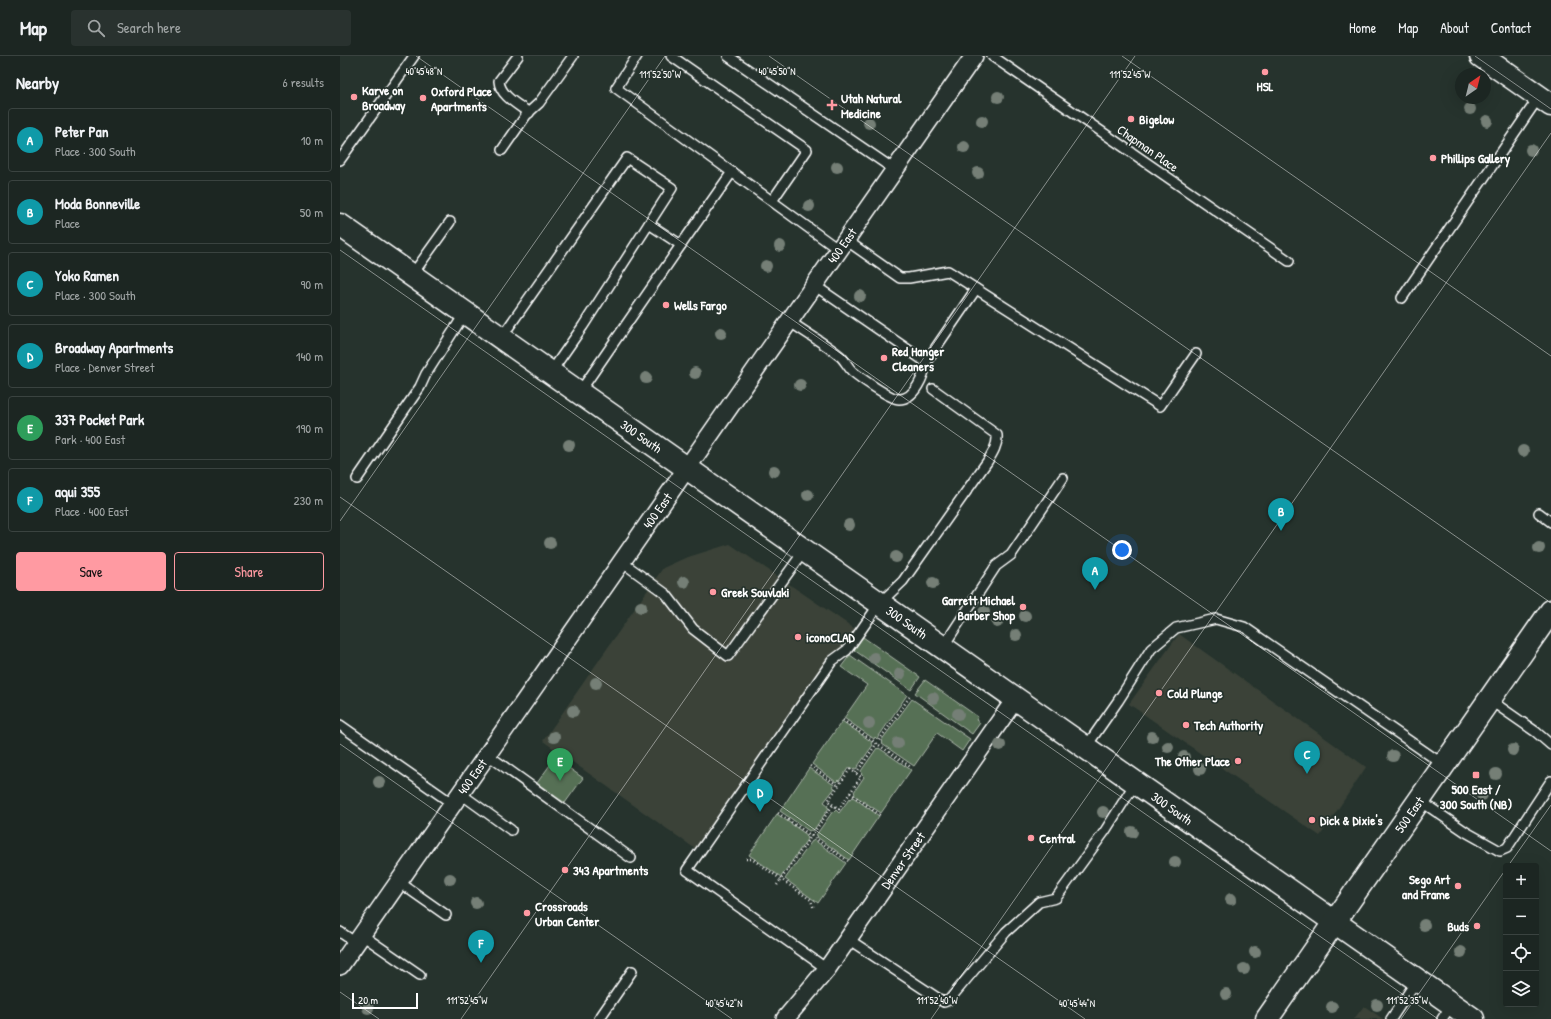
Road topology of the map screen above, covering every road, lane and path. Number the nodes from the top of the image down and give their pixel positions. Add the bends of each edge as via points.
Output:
1 (414, 56) edge
2 (518, 56) edge
3 (573, 56) edge
4 (638, 56) edge
5 (671, 56) edge
6 (728, 56) edge
7 (974, 56) edge
8 (992, 56) edge
9 (1481, 56) edge
10 (1545, 101) edge
11 (529, 113) junction
12 (502, 150) dead end
13 (340, 160) edge
14 (895, 170) junction
15 (732, 172) junction
16 (772, 201) junction
17 (450, 222) dead end
18 (649, 224) junction
19 (340, 225) edge
20 (681, 245) junction
21 (843, 245) junction
22 (1290, 261) dead end
23 (412, 275) junction
24 (814, 285) junction
25 (976, 289) junction
26 (1402, 298) dead end
27 (465, 313) junction
28 (789, 321) junction
29 (501, 338) junction
30 (1196, 354) dead end
31 (926, 362) junction
32 (551, 372) junction
33 (933, 388) dead end
34 (579, 392) junction
35 (688, 468) junction
36 (1064, 478) dead end
37 (357, 479) dead end
38 (1539, 513) dead end
39 (1551, 522) edge
40 (804, 550) junction
41 (622, 562) junction
42 (880, 603) junction
43 (1551, 611) edge
44 (943, 647) junction
45 (911, 695) dead end
46 (1016, 698) junction
47 (1490, 700) junction
48 (843, 720) dead end
49 (340, 724) edge
50 (877, 743) junction
51 (1551, 744) edge
52 (1086, 747) junction
53 (488, 755) junction
54 (1444, 765) junction
55 (810, 766) dead end
56 (912, 768) dead end
57 (856, 773) junction
58 (1551, 781) edge
59 (1136, 782) junction
60 (839, 786) junction
61 (850, 794) junction
62 (457, 799) junction
63 (1420, 800) junction
64 (833, 805) junction
65 (778, 813) dead end
66 (880, 815) dead end
67 (511, 830) dead end
68 (812, 836) junction
69 (631, 858) dead end
70 (746, 859) dead end
71 (848, 861) dead end
72 (782, 879) junction
73 (399, 882) junction
74 (777, 885) dead end
75 (814, 909) dead end
76 (446, 915) dead end
77 (1335, 922) junction
78 (340, 932) edge
79 (359, 939) junction
80 (848, 939) junction
81 (340, 966) edge
82 (827, 969) junction
83 (632, 971) dead end
84 (420, 975) dead end
85 (1417, 980) junction
86 (1447, 1012) edge
87 (599, 1019) edge
88 (785, 1019) edge
89 (1268, 1019) edge
90 (1391, 1019) edge
91 (1473, 1019) edge

1 - 13 lane
2 - 11 lane via 499,82 503,92
3 - 11 lane
4 - 15 lane via 616,88
5 - 16 lane via 807,150
6 - 14 lane
7 - 14 street, 400 East
8 - 22 lane, Chapman Place
9 - 10 street
10 - 26 lane
11 - 12 lane
14 - 21 street, 400 East
15 - 16 lane
15 - 20 lane
16 - 21 lane
17 - 23 lane
18 - 20 lane
18 - 29 lane via 672,188 627,158
18 - 32 lane
19 - 23 street, 300 South
20 - 34 lane
21 - 24 street, 400 East
21 - 25 lane via 900,278 948,271
23 - 27 street, 300 South
24 - 28 street, 400 East
24 - 31 lane
25 - 30 lane via 1160,406
25 - 31 lane
27 - 29 street, 300 South
27 - 37 lane via 420,387
28 - 31 lane via 841,357 862,379 893,398 900,399 911,394 923,376
28 - 35 street, 400 East
29 - 32 street, 300 South
32 - 34 street, 300 South
33 - 42 lane via 992,430 997,435 997,440 987,462 930,544 903,581
34 - 35 street, 300 South
35 - 40 street, 300 South
35 - 41 street, 400 East
36 - 44 lane via 1011,555 996,566
38 - 39 lane
40 - 41 lane via 728,656 693,629 666,594
40 - 42 street, 300 South
41 - 53 street, 400 East
42 - 44 street, 300 South
42 - 82 lane via 847,650 832,661 687,870
43 - 47 street, 500 East
44 - 46 street, 300 South
45 - 50 path
46 - 52 street, 300 South
46 - 80 street, Denver Street
47 - 51 lane
47 - 54 street, 500 East
48 - 50 path
49 - 62 lane
50 - 56 path
50 - 57 path
52 - 54 lane via 1151,649 1176,628 1216,619 1244,627
52 - 59 street, 300 South
53 - 62 street, 400 East
53 - 69 lane
54 - 63 street, 500 East
55 - 60 path
57 - 60 path via 850,769
57 - 61 path via 861,777
58 - 63 lane via 1507,848 1500,851 1466,832
59 - 77 street, 300 South
59 - 80 lane via 1105,831 1056,898 1039,902 1006,932 949,1000 944,1002 939,999
60 - 64 path via 828,801
61 - 64 path via 839,809
61 - 66 path
62 - 67 lane
62 - 73 street, 400 East
63 - 77 street, 500 East
64 - 68 path
65 - 68 path
68 - 71 path
68 - 72 path
70 - 72 path via 752,859
72 - 74 path
72 - 75 path via 811,900
73 - 76 lane
73 - 79 street, 400 East
77 - 85 street, 300 South
77 - 89 street, 500 East
78 - 79 lane
79 - 81 street, 400 East
79 - 84 lane
80 - 82 street, Denver Street
82 - 88 street, Denver Street
83 - 87 lane
85 - 86 street, 300 South
85 - 90 lane
86 - 91 street, 300 South

